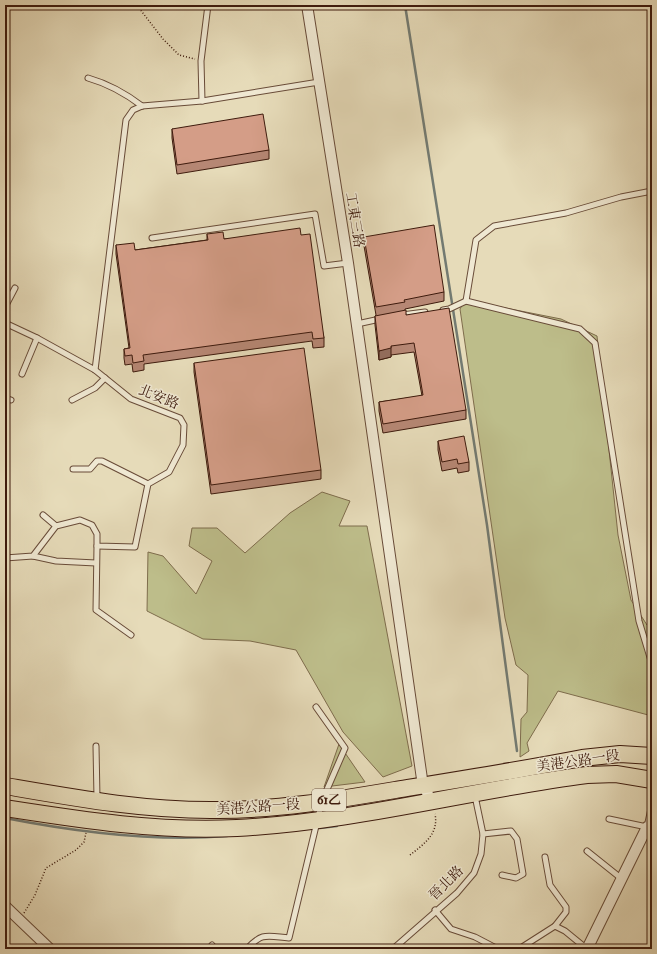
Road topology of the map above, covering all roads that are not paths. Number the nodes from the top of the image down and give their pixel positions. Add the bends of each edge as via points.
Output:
1 (208, 5) edge
2 (307, 5) edge
3 (88, 78) dead end
4 (318, 82) junction
5 (202, 101) junction
6 (142, 106) junction
7 (652, 191) edge
8 (152, 238) dead end
9 (348, 263) junction
10 (15, 288) dead end
11 (466, 301) junction
12 (5, 307) edge
13 (395, 316) edge
14 (388, 318) edge
15 (5, 323) edge
16 (357, 324) junction
17 (37, 338) junction
18 (95, 370) junction
19 (22, 374) dead end
20 (105, 378) junction
21 (5, 398) edge
22 (11, 400) dead end
23 (72, 400) dead end
24 (73, 469) dead end
25 (148, 484) junction
26 (43, 515) dead end
27 (56, 526) junction
28 (97, 546) junction
29 (33, 556) junction
30 (5, 558) edge
31 (96, 563) junction
32 (131, 635) dead end
33 (652, 664) edge
34 (316, 707) dead end
35 (96, 746) dead end
36 (652, 756) edge
37 (652, 780) edge
38 (473, 785) junction
39 (5, 786) edge
40 (423, 786) junction
41 (97, 801) junction
42 (432, 801) junction
43 (322, 802) junction
44 (652, 804) edge
45 (5, 808) edge
46 (317, 819) junction
47 (609, 819) dead end
48 (650, 827) edge
49 (483, 834) junction
50 (587, 851) dead end
51 (545, 857) dead end
52 (502, 875) dead end
53 (622, 879) junction
54 (5, 906) edge
55 (435, 910) junction
56 (555, 926) junction
57 (50, 949) edge
58 (247, 949) edge
59 (393, 949) edge
60 (498, 949) edge
61 (519, 949) edge
62 (587, 949) edge

1 - 5 lane via 201,61
2 - 4 street, 工東三路
3 - 6 lane via 123,92
4 - 5 lane
4 - 9 street, 工東三路
5 - 6 lane
6 - 18 lane via 133,110 126,120
7 - 11 lane via 566,213 494,226 476,240
8 - 9 lane via 315,214 324,266
9 - 16 street, 工東三路
10 - 12 lane
11 - 13 lane via 449,309
11 - 33 lane via 580,329 595,343 639,622
14 - 16 lane
15 - 17 lane, 北安路
16 - 40 street, 工東三路
17 - 18 lane, 北安路
17 - 19 lane
18 - 20 lane, 北安路
20 - 23 lane via 95,388
20 - 25 lane, 北安路 via 131,399 180,418 184,425 183,445 169,472
21 - 22 lane
24 - 25 lane via 90,469 97,461 102,461
25 - 28 lane via 135,547
26 - 27 lane
27 - 28 lane via 80,520 86,522 92,525 97,534
27 - 29 lane
28 - 31 lane
29 - 30 lane
29 - 31 lane via 56,561
31 - 32 lane via 96,610
34 - 43 lane via 345,748
35 - 41 lane
36 - 38 main road, 美港公路一段 / 61乙 via 620,754 582,758
37 - 38 main road, 美港公路一段 / 61乙 via 616,774
38 - 40 main road, 美港公路一段 / 61乙
38 - 42 main road, 美港公路一段 / 61乙
38 - 49 lane, 晉北路
39 - 41 main road, 美港公路一段 / 61乙
40 - 42 street
40 - 43 main road, 美港公路一段 / 61乙
41 - 43 main road, 美港公路一段 / 61乙 via 168,809 218,810
42 - 46 main road, 美港公路一段 / 61乙
43 - 46 lane
44 - 48 lane
45 - 46 main road, 美港公路一段 / 61乙 via 88,821 185,829 237,828
46 - 58 lane via 289,938 263,936 256,938
47 - 48 lane
48 - 53 street
49 - 52 lane via 511,831 517,839 523,874 516,878
49 - 55 lane, 晉北路 via 481,854 474,872 457,893
50 - 53 lane
51 - 56 lane via 550,886 566,907 566,912
53 - 62 street
54 - 57 street
55 - 59 lane, 晉北路
55 - 60 lane via 451,929 475,937
56 - 61 lane
56 - 62 lane

